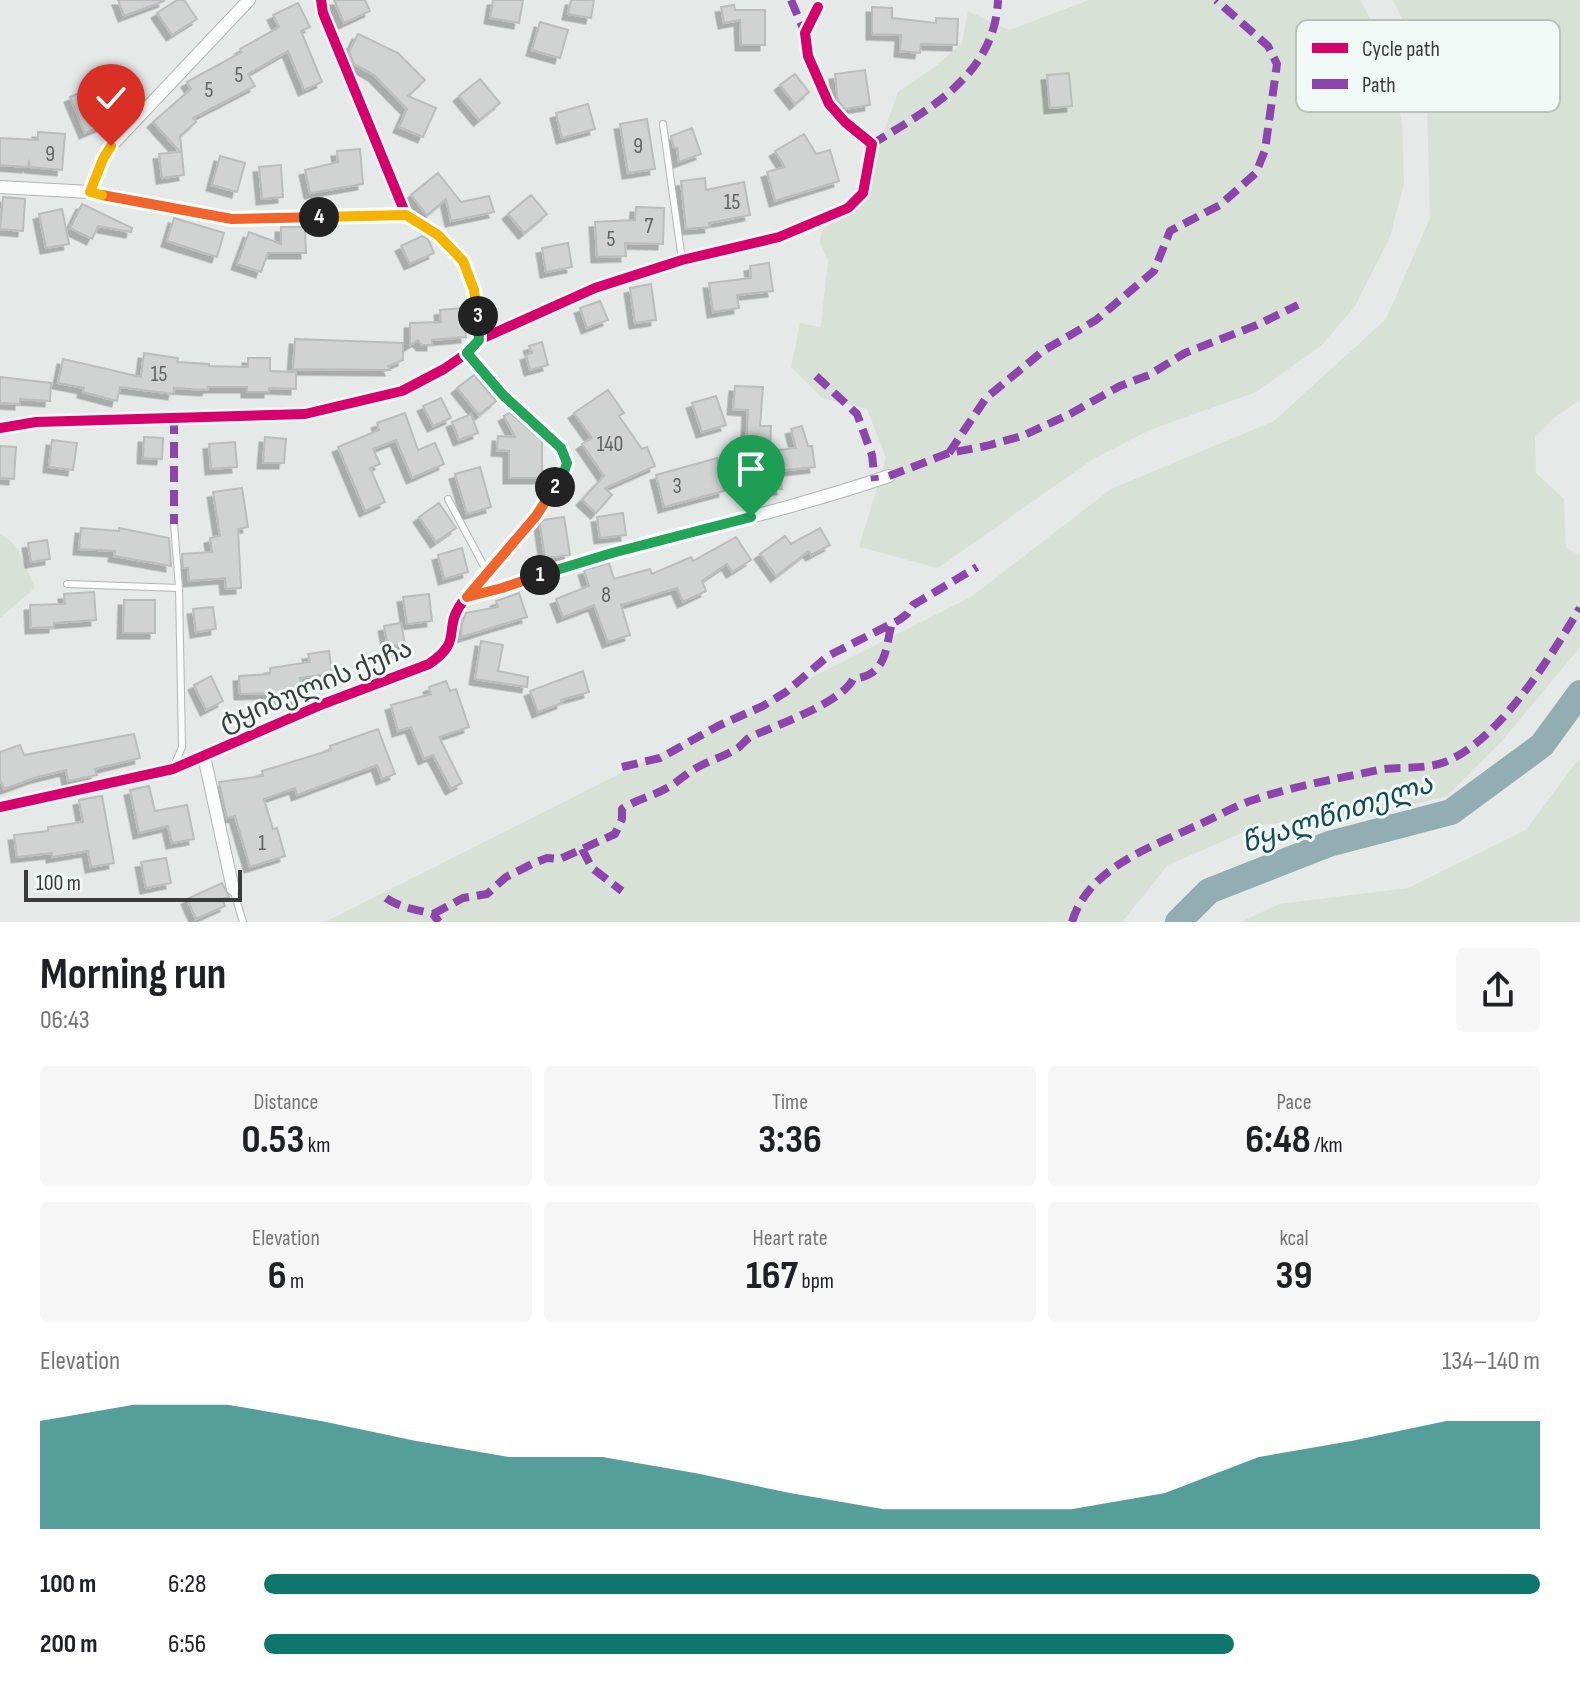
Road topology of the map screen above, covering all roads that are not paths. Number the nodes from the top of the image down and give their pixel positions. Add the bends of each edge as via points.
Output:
1 (249, 0) edge
2 (321, 0) edge
3 (818, 7) dead end
4 (663, 124) dead end
5 (0, 187) edge
6 (90, 192) junction
7 (406, 215) junction
8 (682, 260) junction
9 (479, 340) junction
10 (467, 353) junction
11 (0, 428) edge
12 (726, 453) dead end
13 (889, 476) dead end
14 (448, 499) dead end
15 (751, 517) junction
16 (174, 524) dead end
17 (487, 571) junction
18 (67, 584) dead end
19 (179, 588) junction
20 (467, 597) junction
21 (204, 756) junction
22 (173, 769) junction
23 (0, 807) edge
24 (233, 889) joint
25 (243, 922) edge

1 - 6 street via 111,146
2 - 7 street
3 - 8 street via 805,33 808,56 829,104 872,144 863,193 848,208 779,237
4 - 8 lane
5 - 6 street
6 - 7 street via 232,219
7 - 9 street via 438,235 463,261 474,290
8 - 9 street via 595,288
9 - 10 street
10 - 11 street via 402,391 305,414 36,422
10 - 17 street, ტყიბულის ქუჩა via 561,448 567,463 536,516
12 - 15 lane
13 - 15 street
14 - 17 lane
15 - 20 street
16 - 19 lane
17 - 20 street, ტყიბულის ქუჩა
18 - 19 lane
19 - 22 lane via 182,747
20 - 21 street, ტყიბულის ქუჩა via 457,610 452,641 429,664
21 - 22 street, ტყიბულის ქუჩა
21 - 24 street
22 - 23 street, ტყიბულის ქუჩა
24 - 25 lane

